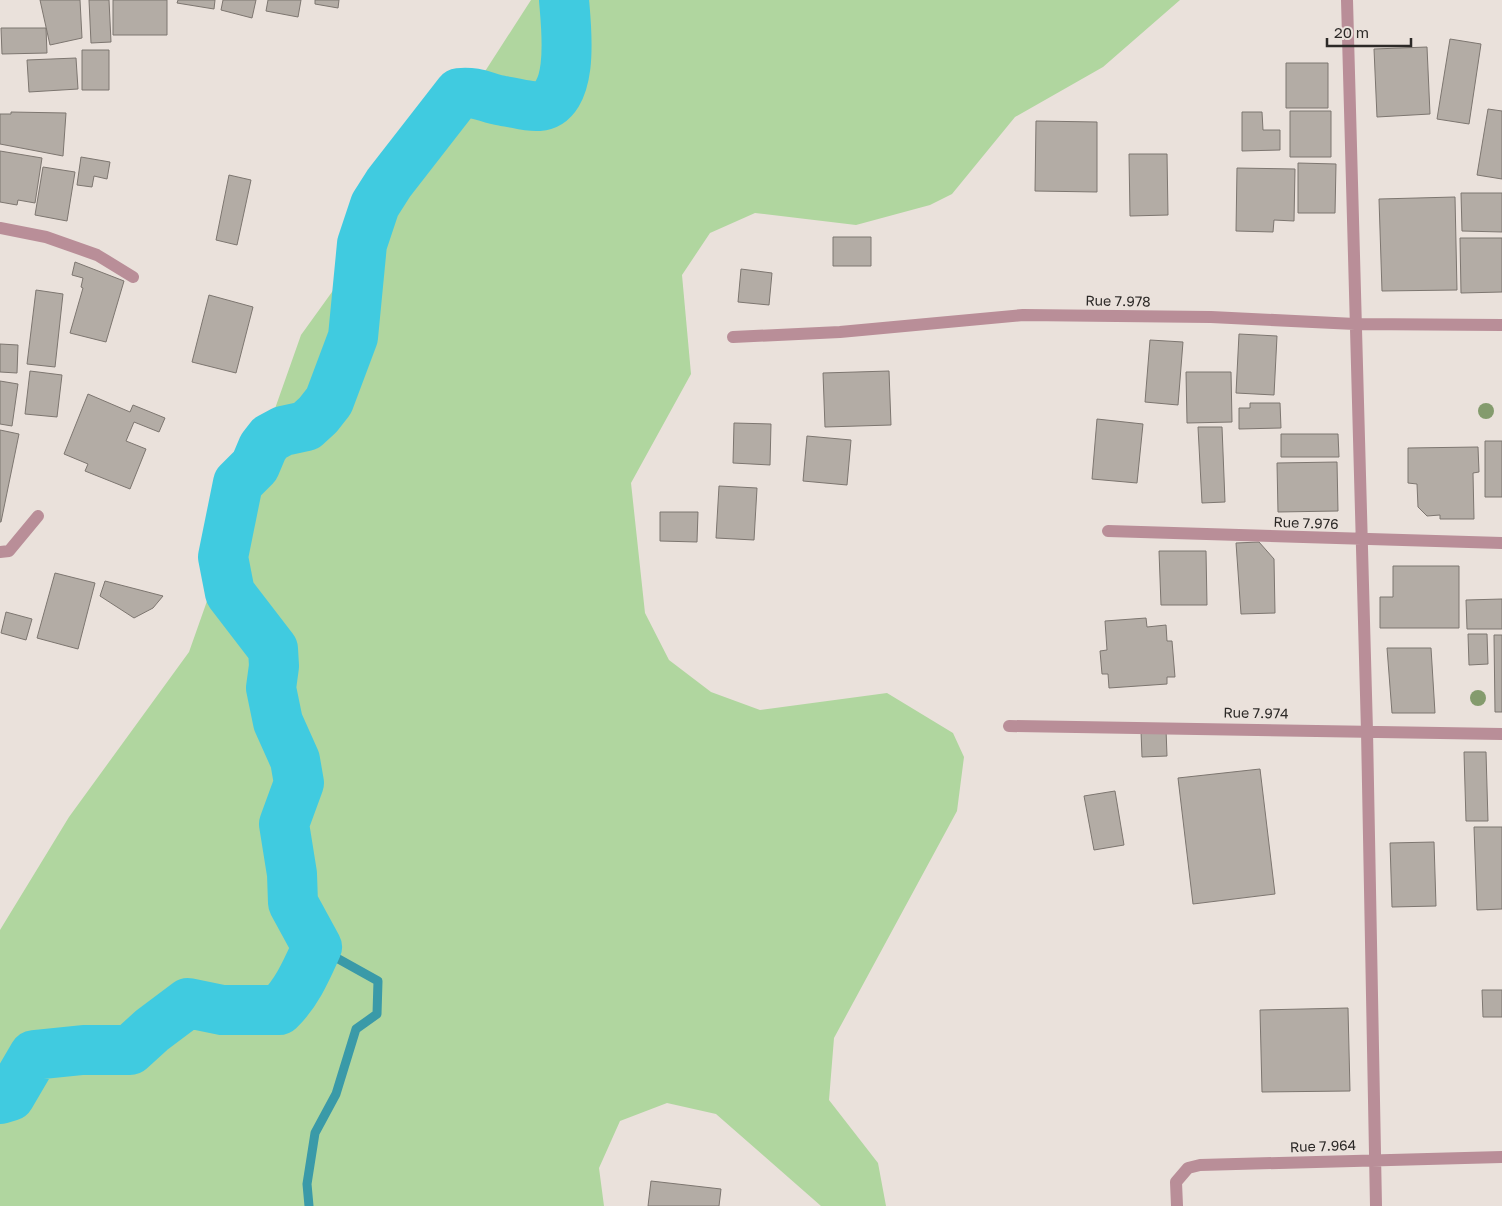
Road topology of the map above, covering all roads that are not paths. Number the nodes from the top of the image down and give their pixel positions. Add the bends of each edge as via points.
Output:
1 (1347, 0) edge
2 (0, 228) edge
3 (133, 276) dead end
4 (1355, 324) junction
5 (1502, 325) edge
6 (734, 337) dead end
7 (38, 516) dead end
8 (1108, 531) dead end
9 (1361, 540) junction
10 (1502, 543) edge
11 (0, 552) edge
12 (1009, 726) dead end
13 (1367, 731) junction
14 (1502, 734) edge
15 (1502, 1157) edge
16 (1377, 1159) junction
17 (1177, 1206) edge
18 (1376, 1206) edge

1 - 4 street
2 - 3 street via 46,237 97,255
4 - 5 street, Rue 7.978
4 - 6 street, Rue 7.978 via 1211,317 1024,315 840,332
4 - 9 street
7 - 11 street via 9,551
8 - 9 street, Rue 7.976
9 - 10 street, Rue 7.976
9 - 13 street
12 - 13 street, Rue 7.974
13 - 14 street, Rue 7.974
13 - 16 street
15 - 16 street, Rue 7.964
16 - 17 street, Rue 7.964 via 1200,1165 1188,1168 1176,1182
16 - 18 street

